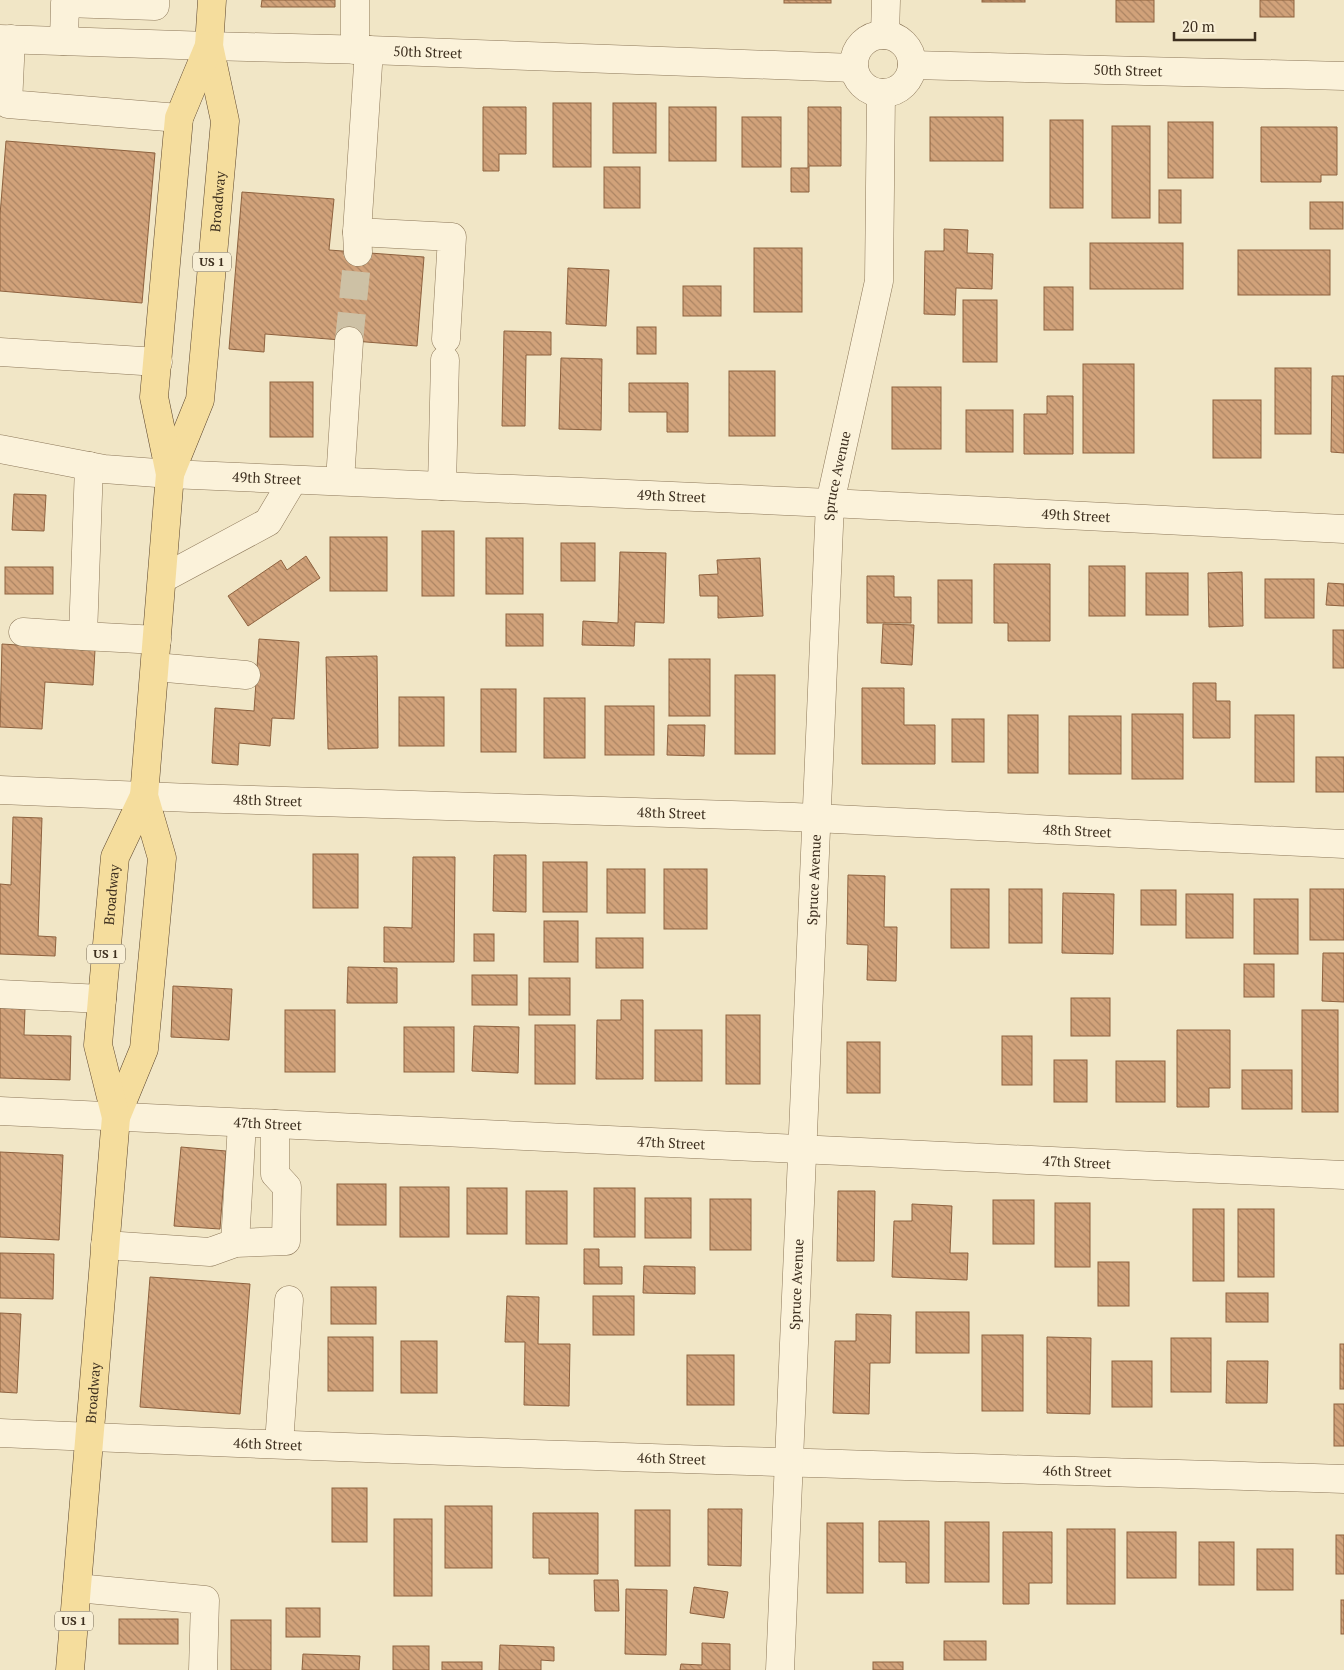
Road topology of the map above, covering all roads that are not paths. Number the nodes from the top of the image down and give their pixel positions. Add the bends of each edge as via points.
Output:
1 (212, 0) edge
2 (356, 0) edge
3 (886, 0) edge
4 (144, 3) edge
5 (885, 35) junction
6 (5, 39) edge
7 (64, 41) junction
8 (132, 44) junction
9 (208, 46) junction
10 (362, 50) junction
11 (912, 65) junction
12 (854, 68) junction
13 (1344, 76) edge
14 (881, 93) junction
15 (180, 118) junction
16 (349, 341) tunnel mouth
17 (0, 352) edge
18 (158, 362) junction
19 (0, 449) edge
20 (89, 466) junction
21 (170, 474) junction
22 (293, 480) junction
23 (340, 482) junction
24 (442, 486) junction
25 (830, 504) junction
26 (1344, 529) edge
27 (162, 579) junction
28 (22, 632) dead end
29 (83, 636) junction
30 (156, 653) junction
31 (246, 675) dead end
32 (0, 790) edge
33 (144, 796) junction
34 (816, 818) junction
35 (1344, 844) edge
36 (0, 994) edge
37 (102, 999) junction
38 (0, 1111) edge
39 (116, 1117) junction
40 (242, 1123) junction
41 (275, 1124) junction
42 (802, 1148) junction
43 (1344, 1175) edge
44 (235, 1243) junction
45 (105, 1245) junction
46 (289, 1300) dead end
47 (0, 1433) edge
48 (90, 1438) junction
49 (279, 1444) junction
50 (789, 1463) junction
51 (1344, 1479) edge
52 (77, 1588) junction
53 (70, 1670) edge
54 (203, 1670) edge
55 (780, 1670) edge

1 - 9 main road, Broadway / US 1
2 - 10 street
3 - 5 street
4 - 7 street via 65,3
4 - 8 street
5 - 11 street via 894,36 907,48
5 - 12 street via 876,35 861,44 853,60
6 - 7 street, 50th Street
6 - 15 street via 8,104
7 - 8 street, 50th Street
8 - 9 street, 50th Street
9 - 10 street, 50th Street
9 - 15 main road, Broadway / US 1
9 - 21 main road, Broadway / US 1 via 225,122 220,181 200,400
10 - 12 street, 50th Street
10 - 24 street via 358,242 452,237
11 - 13 street, 50th Street
11 - 14 street via 906,82 891,92
12 - 14 street via 863,86
14 - 25 street, Spruce Avenue via 879,281
15 - 18 main road, Broadway / US 1
16 - 23 street
17 - 18 street
18 - 21 main road, Broadway / US 1 via 154,397
19 - 20 street, 49th Street
20 - 21 street, 49th Street
20 - 29 street
21 - 22 street, 49th Street
21 - 27 main road, Broadway / US 1
22 - 23 street, 49th Street
22 - 27 street via 268,522
23 - 24 street, 49th Street
24 - 25 street, 49th Street
25 - 26 street, 49th Street
25 - 34 street, Spruce Avenue
27 - 30 main road, Broadway / US 1
28 - 29 street
29 - 30 street
30 - 31 street
30 - 33 main road, Broadway / US 1
32 - 33 street, 48th Street
33 - 34 street, 48th Street
33 - 37 main road, Broadway / US 1 via 115,857
33 - 39 main road, Broadway / US 1 via 162,858 144,1049
34 - 35 street, 48th Street
34 - 42 street, Spruce Avenue
36 - 37 street
37 - 39 main road, Broadway / US 1 via 98,1044
38 - 39 street, 47th Street
39 - 40 street, 47th Street
39 - 45 main road, Broadway / US 1
40 - 41 street, 47th Street
40 - 44 street
41 - 42 street, 47th Street
41 - 44 street via 275,1174 287,1187 286,1241
42 - 43 street, 47th Street
42 - 50 street, Spruce Avenue
44 - 45 street via 210,1252
45 - 48 main road, Broadway / US 1
46 - 49 street
47 - 48 street, 46th Street
48 - 49 street, 46th Street
48 - 52 main road, Broadway / US 1
49 - 50 street, 46th Street
50 - 51 street, 46th Street
50 - 55 street, Spruce Avenue
52 - 53 main road, Broadway / US 1
52 - 54 street via 205,1600

